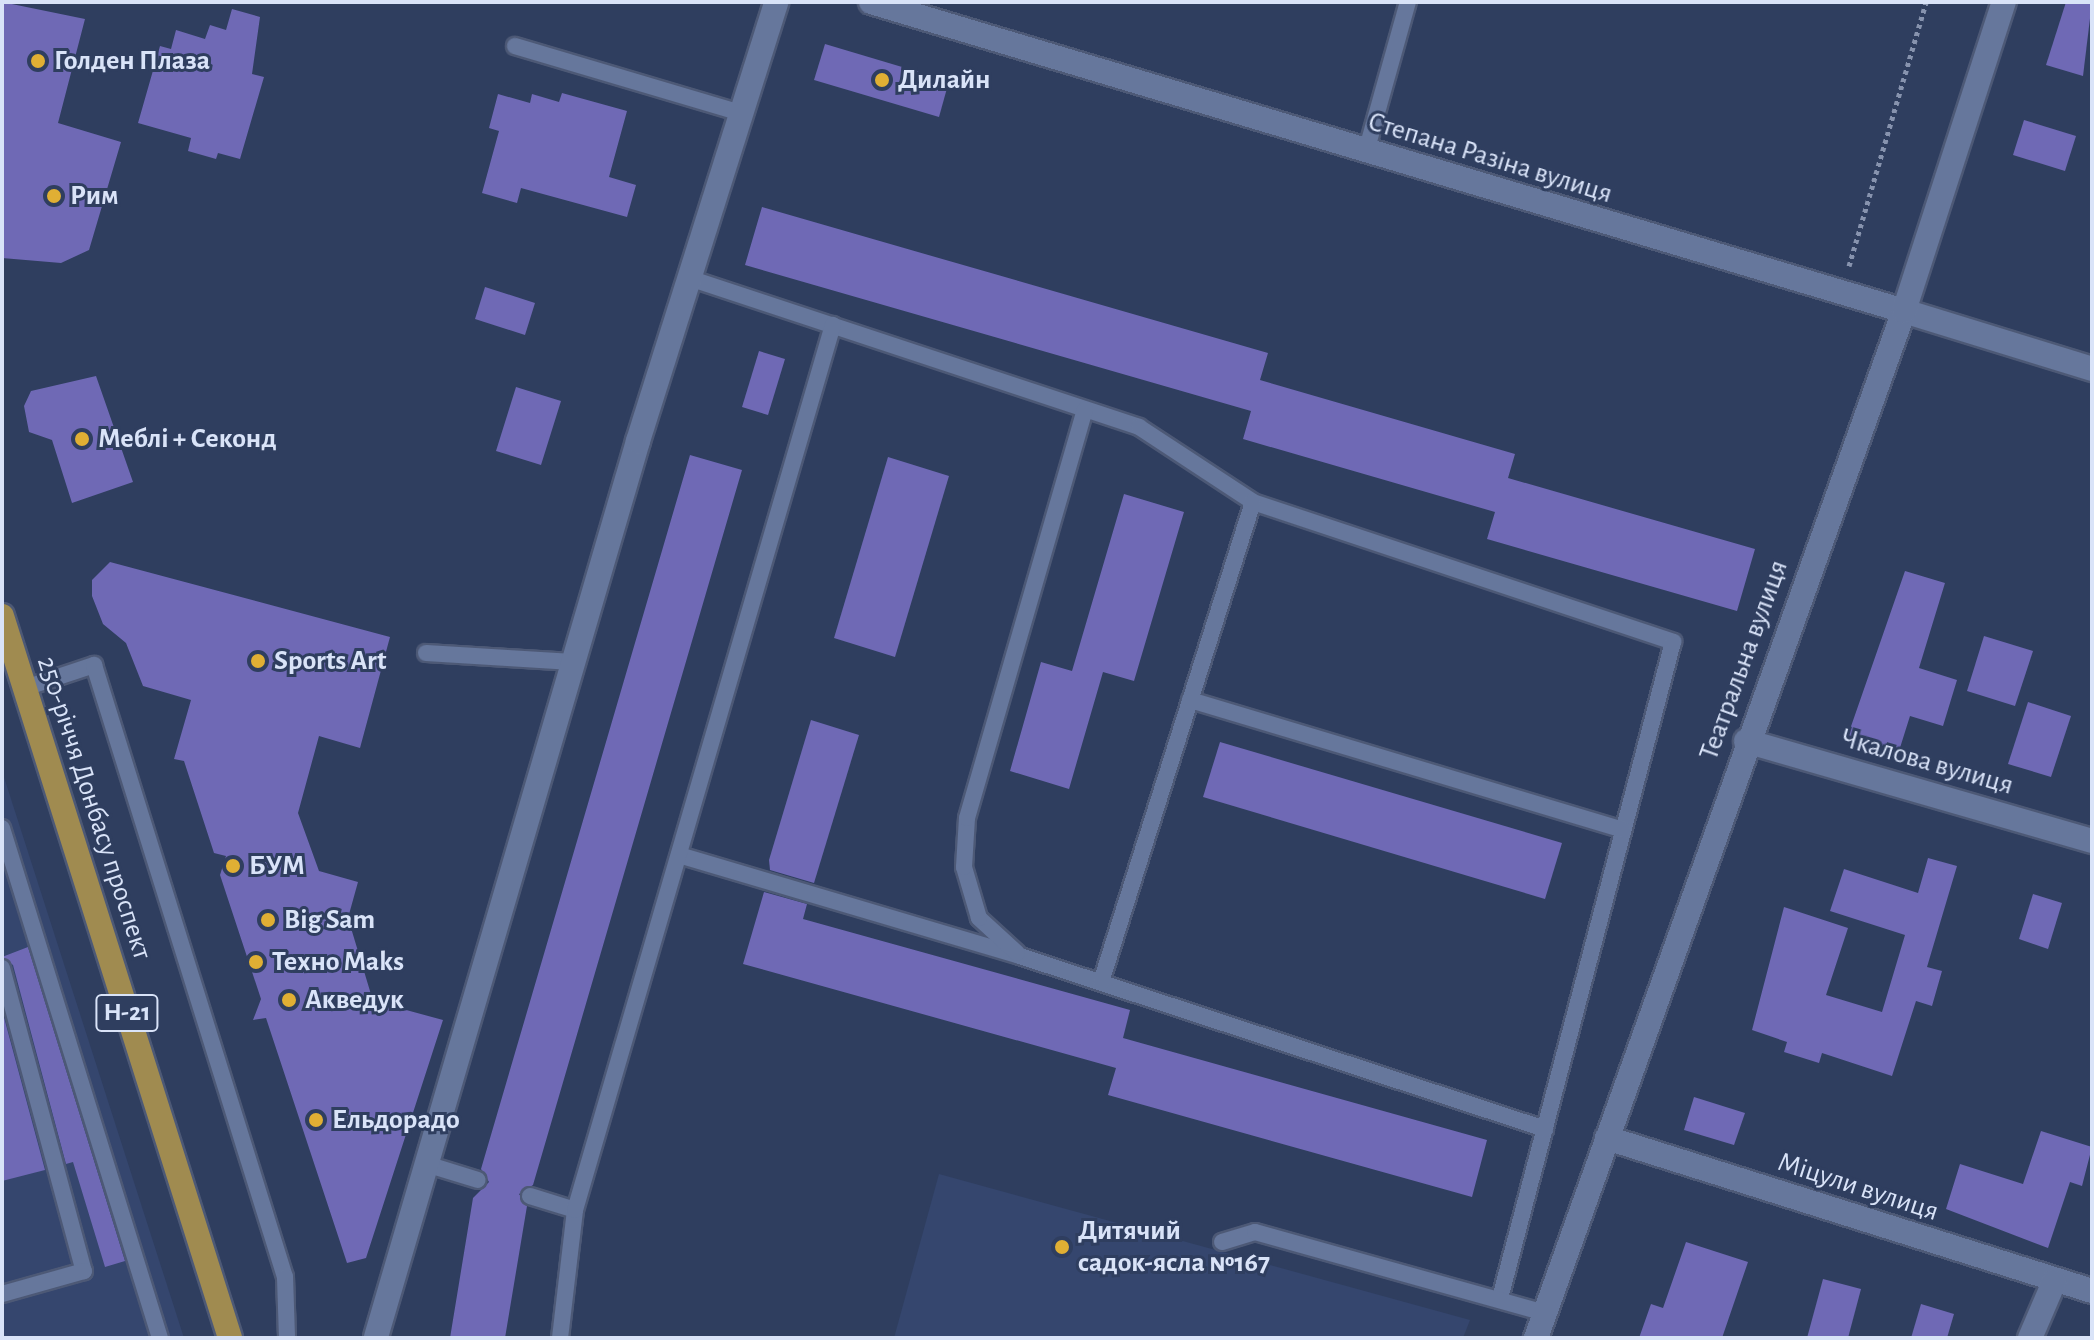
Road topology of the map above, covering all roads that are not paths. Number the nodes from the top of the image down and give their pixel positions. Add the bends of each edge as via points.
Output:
1 (776, 2) edge
2 (871, 2) edge
3 (1408, 2) edge
4 (2004, 2) edge
5 (515, 46) dead end
6 (741, 113) junction
7 (1366, 152) junction
8 (689, 278) junction
9 (1904, 311) junction
10 (833, 325) junction
11 (2092, 369) edge
12 (1085, 410) junction
13 (1253, 502) junction
14 (2, 616) edge
15 (426, 653) dead end
16 (573, 662) junction
17 (25, 688) junction
18 (1190, 700) junction
19 (1746, 741) junction
20 (2, 828) edge
21 (1623, 830) junction
22 (2092, 841) edge
23 (679, 855) junction
24 (15, 862) junction
25 (2, 876) edge
26 (1020, 956) junction
27 (2, 968) edge
28 (1101, 982) junction
29 (1545, 1129) junction
30 (1607, 1138) junction
31 (426, 1164) junction
32 (478, 1180) dead end
33 (530, 1196) dead end
34 (575, 1210) junction
35 (1222, 1242) dead end
36 (2054, 1282) junction
37 (2092, 1291) edge
38 (2, 1294) edge
39 (1500, 1298) junction
40 (1545, 1313) junction
41 (376, 1337) edge
42 (160, 1338) edge
43 (230, 1338) edge
44 (287, 1338) edge
45 (560, 1338) edge
46 (1536, 1338) edge
47 (2030, 1338) edge

1 - 6 street
2 - 7 street, Степана Разіна вулиця
3 - 7 lane
4 - 9 street, Театральна вулиця
5 - 6 lane
6 - 8 street
7 - 9 street, Степана Разіна вулиця
8 - 10 lane
8 - 16 street
9 - 11 street, Степана Разіна вулиця
9 - 19 street, Театральна вулиця
10 - 12 lane
10 - 23 lane
12 - 13 lane via 1139,427
12 - 26 lane via 967,818 964,867 979,918
13 - 18 lane
13 - 21 lane via 1673,642
14 - 17 main road, 250-річчя Донбасу проспект / Н-21
15 - 16 lane
16 - 31 street
17 - 43 main road, 250-річчя Донбасу проспект / Н-21
17 - 44 lane via 94,665 285,1277
18 - 21 lane
18 - 28 lane
19 - 22 street, Чкалова вулиця
19 - 30 street, Театральна вулиця
20 - 24 lane
21 - 29 lane
23 - 26 lane
23 - 34 lane
24 - 25 lane
24 - 42 lane
26 - 28 lane
27 - 38 lane via 84,1271
28 - 29 lane
29 - 39 lane
30 - 36 street, Міцули вулиця
30 - 40 street, Театральна вулиця
31 - 32 lane
31 - 41 street
33 - 34 lane
34 - 45 lane
35 - 39 lane via 1255,1232
36 - 37 street, Міцули вулиця
36 - 47 street
39 - 40 lane
40 - 46 street, Театральна вулиця

